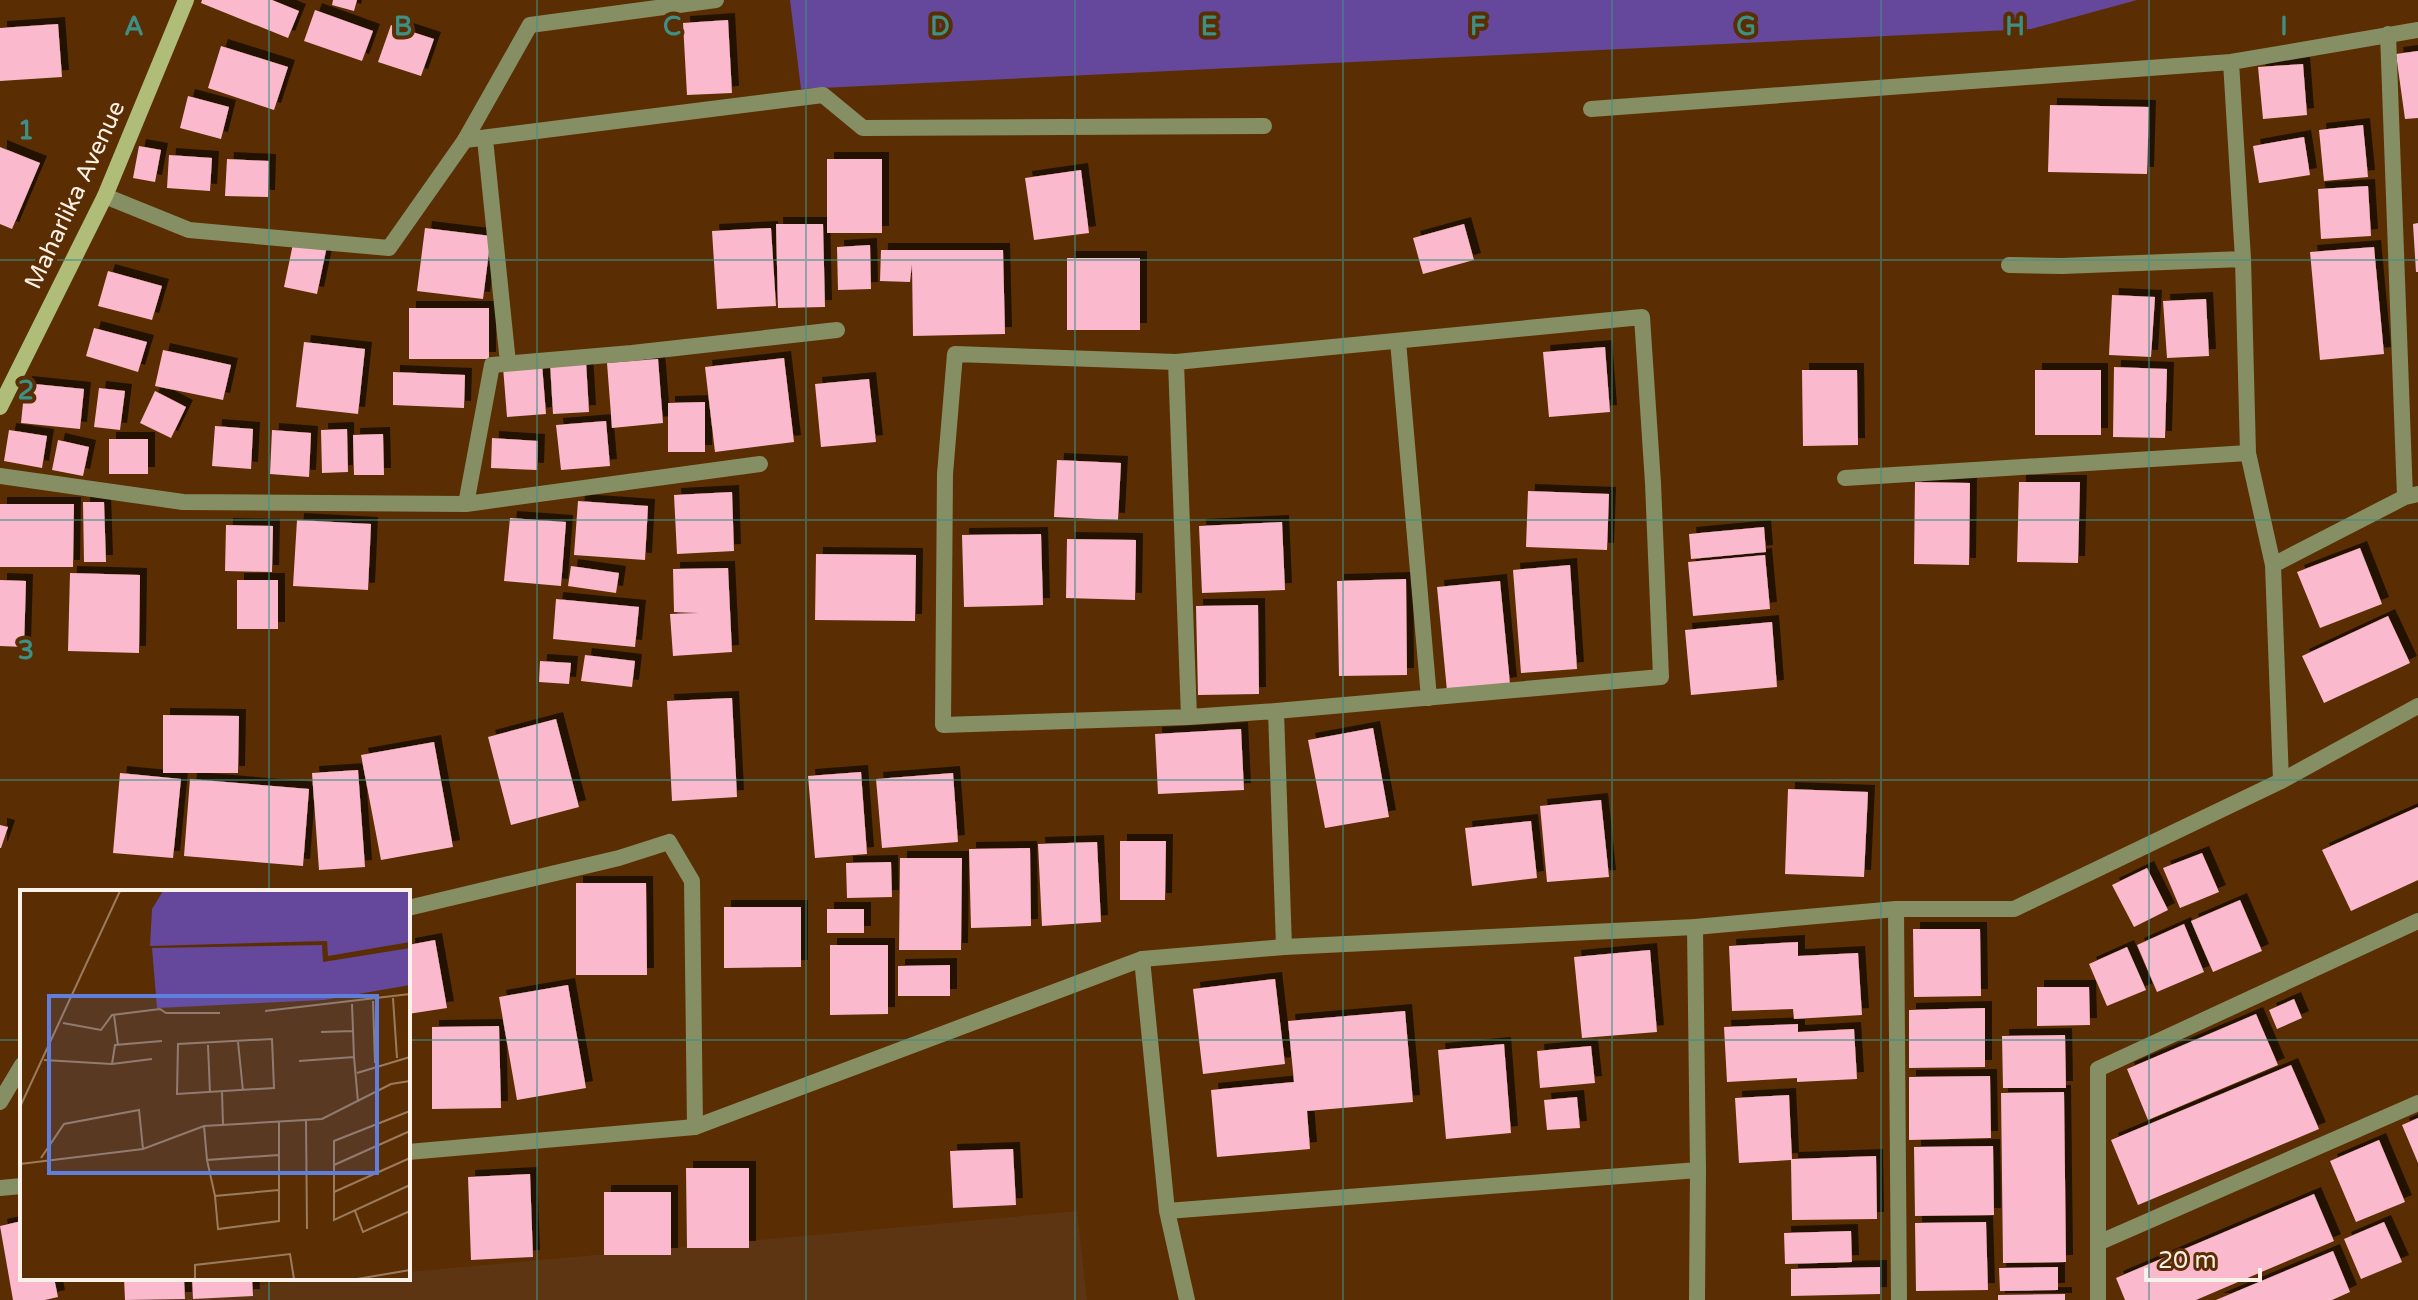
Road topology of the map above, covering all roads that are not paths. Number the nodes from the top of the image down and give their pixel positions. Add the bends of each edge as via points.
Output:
1 (186, 0) edge
2 (716, 0) edge
3 (2418, 30) edge
4 (2388, 34) junction
5 (2231, 62) junction
6 (1591, 109) dead end
7 (1264, 126) dead end
8 (485, 139) junction
9 (465, 140) junction
10 (105, 196) junction
11 (2243, 259) junction
12 (2009, 265) dead end
13 (837, 330) dead end
14 (1398, 341) junction
15 (1176, 362) junction
16 (508, 363) junction
17 (0, 407) edge
18 (2248, 453) junction
19 (760, 464) dead end
20 (0, 476) edge
21 (1845, 478) dead end
22 (2411, 495) edge
23 (466, 504) junction
24 (2273, 565) junction
25 (1429, 698) junction
26 (2418, 706) edge
27 (1276, 711) junction
28 (1189, 717) junction
29 (2281, 781) junction
30 (410, 908) edge
31 (1896, 909) junction
32 (2418, 921) edge
33 (1695, 927) junction
34 (1284, 947) junction
35 (1142, 959) junction
36 (20, 1068) edge
37 (0, 1102) edge
38 (2418, 1103) edge
39 (695, 1127) junction
40 (410, 1152) edge
41 (1698, 1170) junction
42 (20, 1186) edge
43 (0, 1188) edge
44 (1167, 1211) junction
45 (2098, 1243) junction
46 (1187, 1300) edge
47 (1697, 1300) edge
48 (1899, 1300) edge
49 (2098, 1300) edge

1 - 10 main road, Maharlika Avenue
2 - 9 street via 530,25
3 - 4 street
4 - 5 street
4 - 22 street
5 - 6 street
5 - 11 street
7 - 8 street via 863,128 823,95
8 - 9 street
8 - 16 street
9 - 10 street via 389,248 189,230
10 - 17 main road, Maharlika Avenue
11 - 12 street
11 - 18 street
13 - 16 street
14 - 15 street
14 - 25 street
14 - 25 street via 1642,317 1661,677
15 - 28 street
15 - 28 street via 955,354 945,474 943,725
16 - 23 street via 492,365
18 - 21 street
18 - 24 street
19 - 23 street
20 - 23 street via 183,502
22 - 24 street
24 - 29 street
25 - 27 street
26 - 29 street
27 - 28 street
27 - 34 street
29 - 31 street via 2014,909
30 - 39 street via 669,842 692,881
31 - 33 street
31 - 48 street
32 - 45 street via 2098,1069
33 - 34 street
33 - 41 street
34 - 35 street
35 - 39 street
35 - 44 street
36 - 37 street
38 - 45 street
39 - 40 street
41 - 44 street
41 - 47 street
42 - 43 street
44 - 46 street
45 - 49 street

